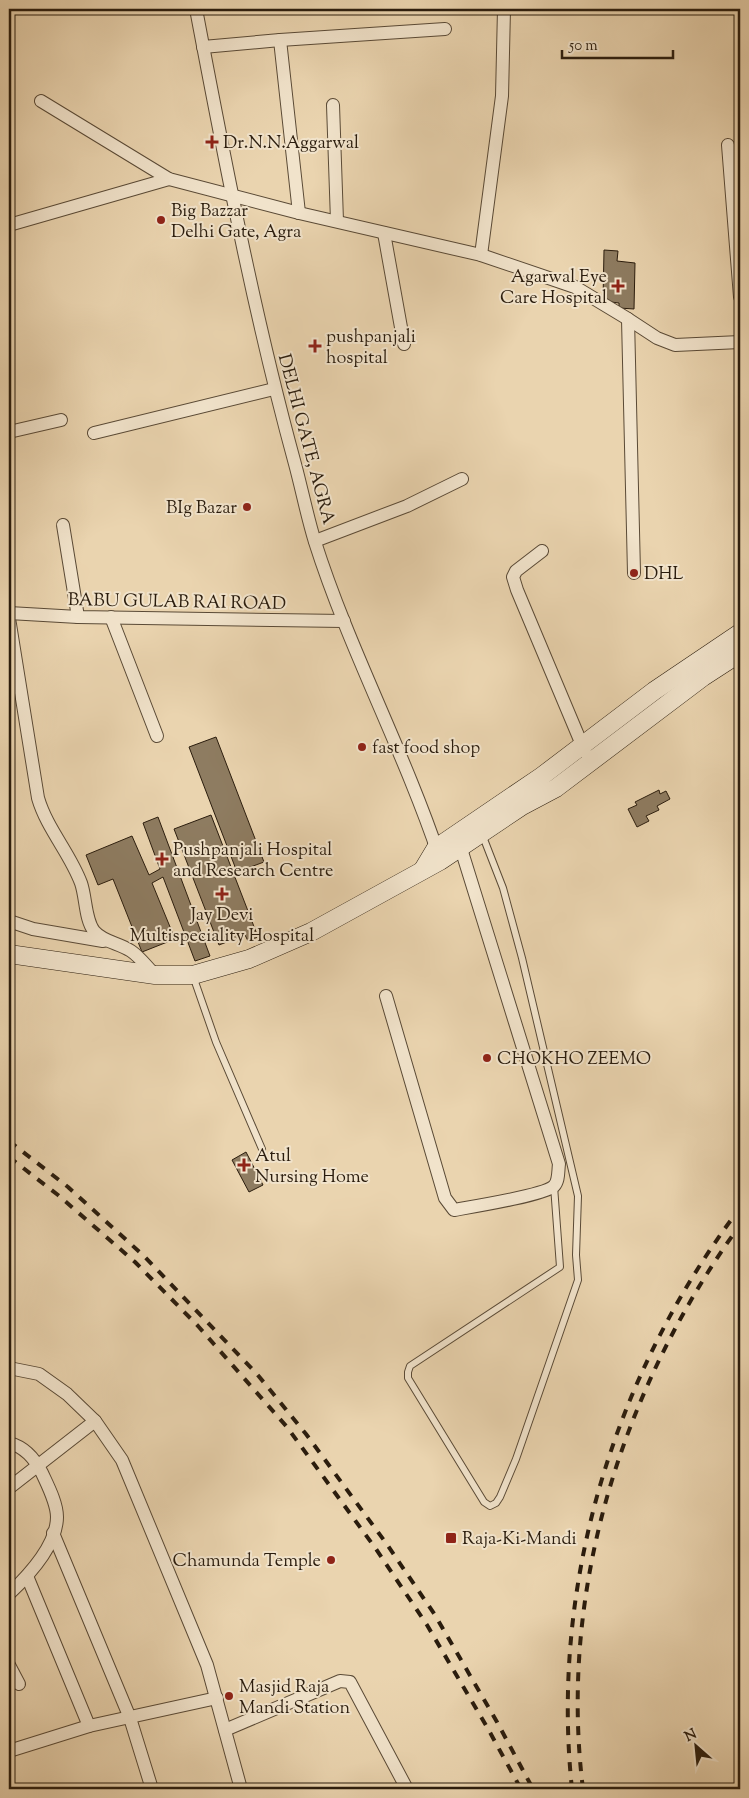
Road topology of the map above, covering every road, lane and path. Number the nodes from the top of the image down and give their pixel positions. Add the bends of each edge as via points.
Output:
1 (196, 9) edge
2 (504, 9) edge
3 (445, 28) dead end
4 (280, 40) junction
5 (204, 47) junction
6 (41, 100) dead end
7 (333, 104) dead end
8 (728, 145) dead end
9 (168, 179) junction
10 (232, 197) junction
11 (299, 213) junction
12 (336, 221) junction
13 (9, 225) edge
14 (384, 233) junction
15 (481, 255) junction
16 (740, 297) edge
17 (628, 319) junction
18 (740, 342) edge
19 (404, 344) dead end
20 (274, 389) junction
21 (61, 420) dead end
22 (9, 432) edge
23 (94, 433) dead end
24 (462, 479) dead end
25 (63, 525) dead end
26 (315, 540) junction
27 (542, 551) dead end
28 (634, 573) dead end
29 (9, 614) edge
30 (78, 617) junction
31 (111, 617) junction
32 (9, 618) edge
33 (344, 621) junction
34 (740, 633) edge
35 (740, 653) edge
36 (642, 700) junction
37 (653, 716) junction
38 (157, 736) dead end
39 (582, 746) junction
40 (591, 762) junction
41 (479, 827) junction
42 (459, 841) junction
43 (438, 855) junction
44 (9, 920) edge
45 (108, 942) junction
46 (9, 954) edge
47 (155, 975) junction
48 (193, 975) junction
49 (386, 996) dead end
50 (262, 1149) dead end
51 (554, 1186) junction
52 (9, 1368) edge
53 (95, 1421) junction
54 (9, 1444) edge
55 (38, 1465) junction
56 (9, 1488) edge
57 (53, 1533) junction
58 (27, 1576) junction
59 (9, 1594) edge
60 (9, 1665) edge
61 (19, 1684) dead end
62 (217, 1698) junction
63 (130, 1718) junction
64 (89, 1726) junction
65 (225, 1730) junction
66 (9, 1751) edge
67 (152, 1789) edge
68 (240, 1789) edge
69 (407, 1789) edge

1 - 5 street, DELHI GATE, AGRA
2 - 15 street via 502,96
3 - 4 street
4 - 5 street
4 - 11 street
5 - 10 street, DELHI GATE, AGRA
6 - 9 street
7 - 12 street
8 - 16 street
9 - 10 street
9 - 13 street
10 - 11 street
10 - 20 street, DELHI GATE, AGRA
11 - 12 street
12 - 14 street
14 - 15 street
14 - 19 street
15 - 17 street via 575,287
17 - 18 street via 657,338 675,345
17 - 28 street
20 - 23 street
20 - 26 street, DELHI GATE, AGRA
21 - 22 street
24 - 26 street via 407,506
25 - 30 street
26 - 33 street, DELHI GATE, AGRA
27 - 39 street via 513,577
29 - 30 street, BABU GULAB RAI ROAD
30 - 31 street, BABU GULAB RAI ROAD
31 - 33 street, BABU GULAB RAI ROAD
31 - 38 street
32 - 45 street via 41,808 81,882 89,923 94,932
33 - 43 street, DELHI GATE, AGRA
34 - 36 main road
35 - 37 main road
36 - 37 main road
36 - 39 main road
37 - 40 main road
39 - 40 street
39 - 41 main road
40 - 41 main road via 556,788
41 - 42 main road
41 - 51 lane via 513,923 578,1196 578,1280 516,1459 500,1497 490,1506 484,1502 408,1378 408,1372 410,1366 560,1266
42 - 43 main road
42 - 51 street via 559,1164
43 - 48 main road via 422,870 311,932 249,959
44 - 45 street via 33,929
45 - 47 street via 132,952
46 - 47 main road
47 - 48 main road
48 - 50 lane via 216,1042
49 - 51 street via 450,1207 454,1210 541,1192
52 - 53 street via 39,1374 67,1394
53 - 55 street
53 - 62 street via 122,1460 207,1665
54 - 55 street via 32,1457
55 - 56 street
55 - 57 street via 57,1515
57 - 58 street via 42,1557
57 - 63 street
58 - 59 street
58 - 64 street
60 - 61 street
62 - 63 street
62 - 65 street
63 - 64 street
63 - 67 street
64 - 66 street
65 - 68 street
65 - 69 street via 340,1681 347,1681

